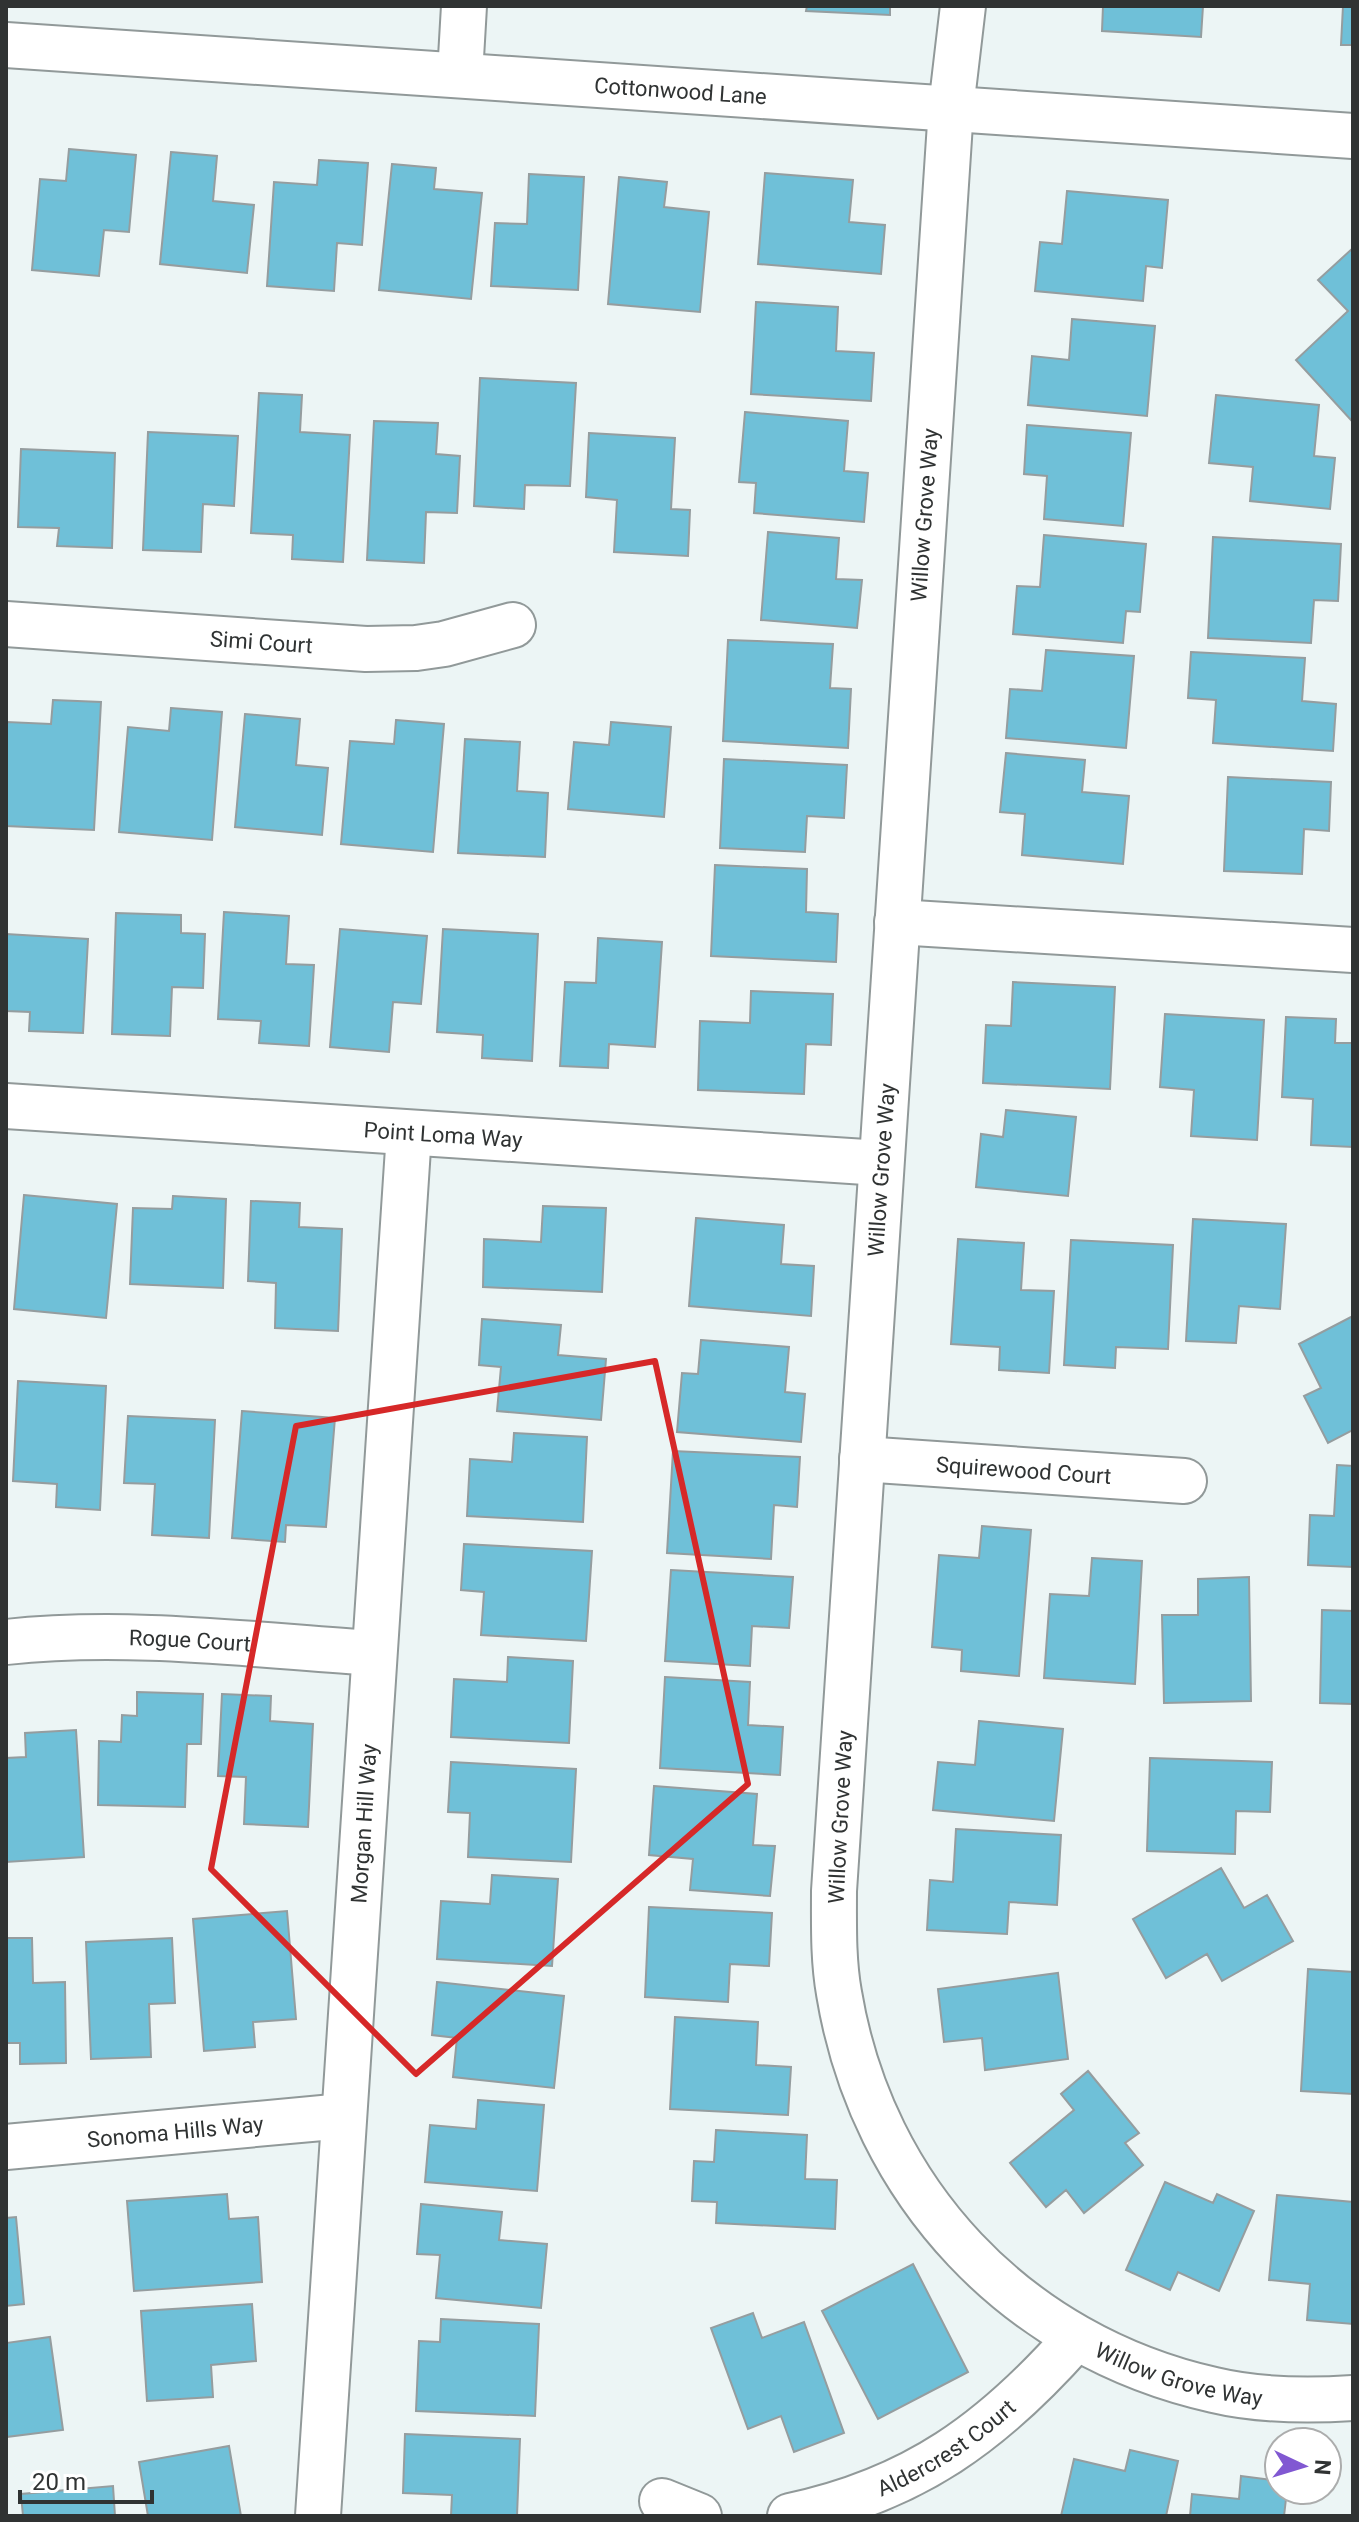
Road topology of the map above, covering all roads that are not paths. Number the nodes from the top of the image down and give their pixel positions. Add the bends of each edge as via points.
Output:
1 (464, 6) edge
2 (963, 6) edge
3 (6, 45) edge
4 (460, 75) junction
5 (951, 108) junction
6 (1353, 136) edge
7 (6, 624) edge
8 (513, 625) dead end
9 (897, 922) junction
10 (1353, 950) edge
11 (6, 1106) edge
12 (409, 1133) junction
13 (881, 1163) junction
14 (862, 1459) junction
15 (1184, 1481) dead end
16 (6, 1642) edge
17 (374, 1653) junction
18 (344, 2116) junction
19 (6, 2147) edge
20 (1076, 2338) junction
21 (1353, 2398) edge
22 (318, 2516) edge
23 (790, 2516) edge

1 - 4 street
2 - 5 street, Willow Grove Way
3 - 4 street, Cottonwood Lane
4 - 5 street, Cottonwood Lane
5 - 6 street, Cottonwood Lane
5 - 9 street, Willow Grove Way
7 - 8 street, Simi Court via 366,649 444,644
9 - 10 street
9 - 13 street, Willow Grove Way
11 - 12 street, Point Loma Way
12 - 13 street, Point Loma Way
12 - 17 street, Morgan Hill Way
13 - 14 street, Willow Grove Way
14 - 15 street, Squirewood Court
14 - 20 street, Willow Grove Way via 834,1891 838,1991 848,2039 883,2133 936,2218 1006,2289
16 - 17 street, Rogue Court via 104,1637
17 - 18 street, Morgan Hill Way
18 - 19 street, Sonoma Hills Way
18 - 22 street, Morgan Hill Way
20 - 21 street, Willow Grove Way via 1155,2373 1216,2391 1265,2398
20 - 23 street, Aldercrest Court via 1004,2412 954,2450 877,2491

